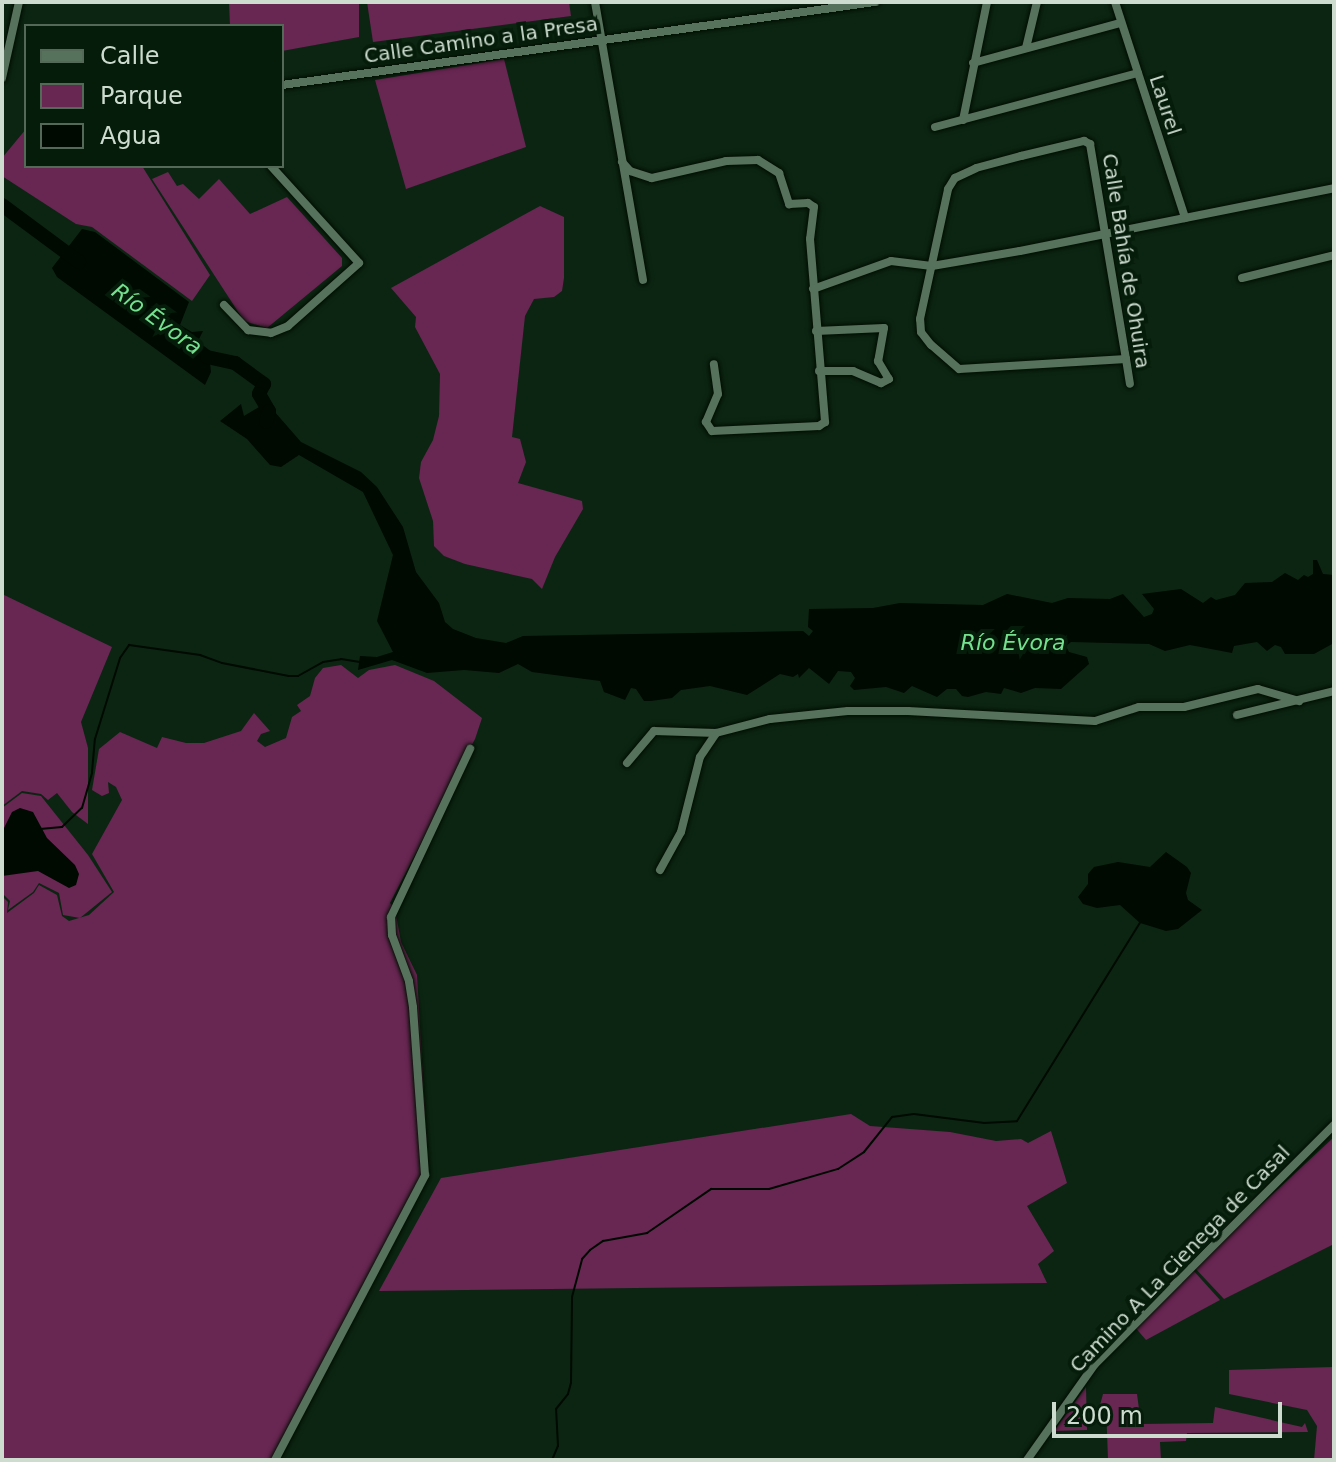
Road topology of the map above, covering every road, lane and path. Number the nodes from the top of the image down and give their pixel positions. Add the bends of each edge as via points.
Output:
1 (19, 2) edge
2 (595, 2) edge
3 (875, 2) edge
4 (987, 2) edge
5 (1037, 2) edge
6 (1115, 2) edge
7 (1120, 23) junction
8 (601, 40) junction
9 (1026, 48) junction
10 (973, 63) junction
11 (1138, 73) junction
12 (2, 78) edge
13 (284, 85) edge
14 (963, 120) junction
15 (935, 127) dead end
16 (622, 162) junction
17 (273, 168) edge
18 (1334, 188) edge
19 (1185, 218) junction
20 (1105, 234) junction
21 (1334, 255) edge
22 (932, 266) junction
23 (1242, 278) dead end
24 (643, 280) dead end
25 (813, 289) junction
26 (224, 305) dead end
27 (816, 331) junction
28 (1126, 359) junction
29 (714, 364) dead end
30 (819, 371) junction
31 (1130, 384) dead end
32 (1334, 691) edge
33 (1299, 701) junction
34 (1237, 715) dead end
35 (716, 733) junction
36 (470, 749) dead end
37 (627, 763) dead end
38 (660, 870) dead end
39 (1334, 1125) edge
40 (275, 1460) edge
41 (1027, 1460) edge

1 - 12 street
2 - 8 street
3 - 8 street, Calle Camino a la Presa
4 - 10 street
5 - 9 street
6 - 7 street, Laurel
7 - 9 street
7 - 11 street, Laurel
8 - 13 street, Calle Camino a la Presa
8 - 16 street
9 - 10 street
10 - 14 street
11 - 14 street
11 - 19 street, Laurel
14 - 15 street
16 - 24 street
16 - 25 street via 630,171 652,178 726,161 767,163 779,173 789,204 814,207
17 - 26 street via 359,263 288,326 271,333 248,330
18 - 19 street
19 - 20 street
20 - 22 street
20 - 22 street, Calle Bahía de Ohuira via 1090,144 1084,141 955,178
20 - 28 street, Calle Bahía de Ohuira
21 - 23 street
22 - 25 street via 891,261
22 - 28 street via 920,328 955,367
25 - 27 street
27 - 30 street
27 - 30 street via 884,328 878,361 887,382 853,371
28 - 31 street, Calle Bahía de Ohuira
29 - 30 street via 718,394 706,422 712,431 819,426 825,422
32 - 33 street
33 - 34 street
33 - 35 street via 1258,689 1184,707 1139,707 1095,721 848,711 770,719
35 - 37 street via 654,731
35 - 38 street via 700,757 681,832
36 - 40 street via 391,917 413,1007 425,1175
39 - 41 street, Camino A La Cienega de Casal via 1095,1364

